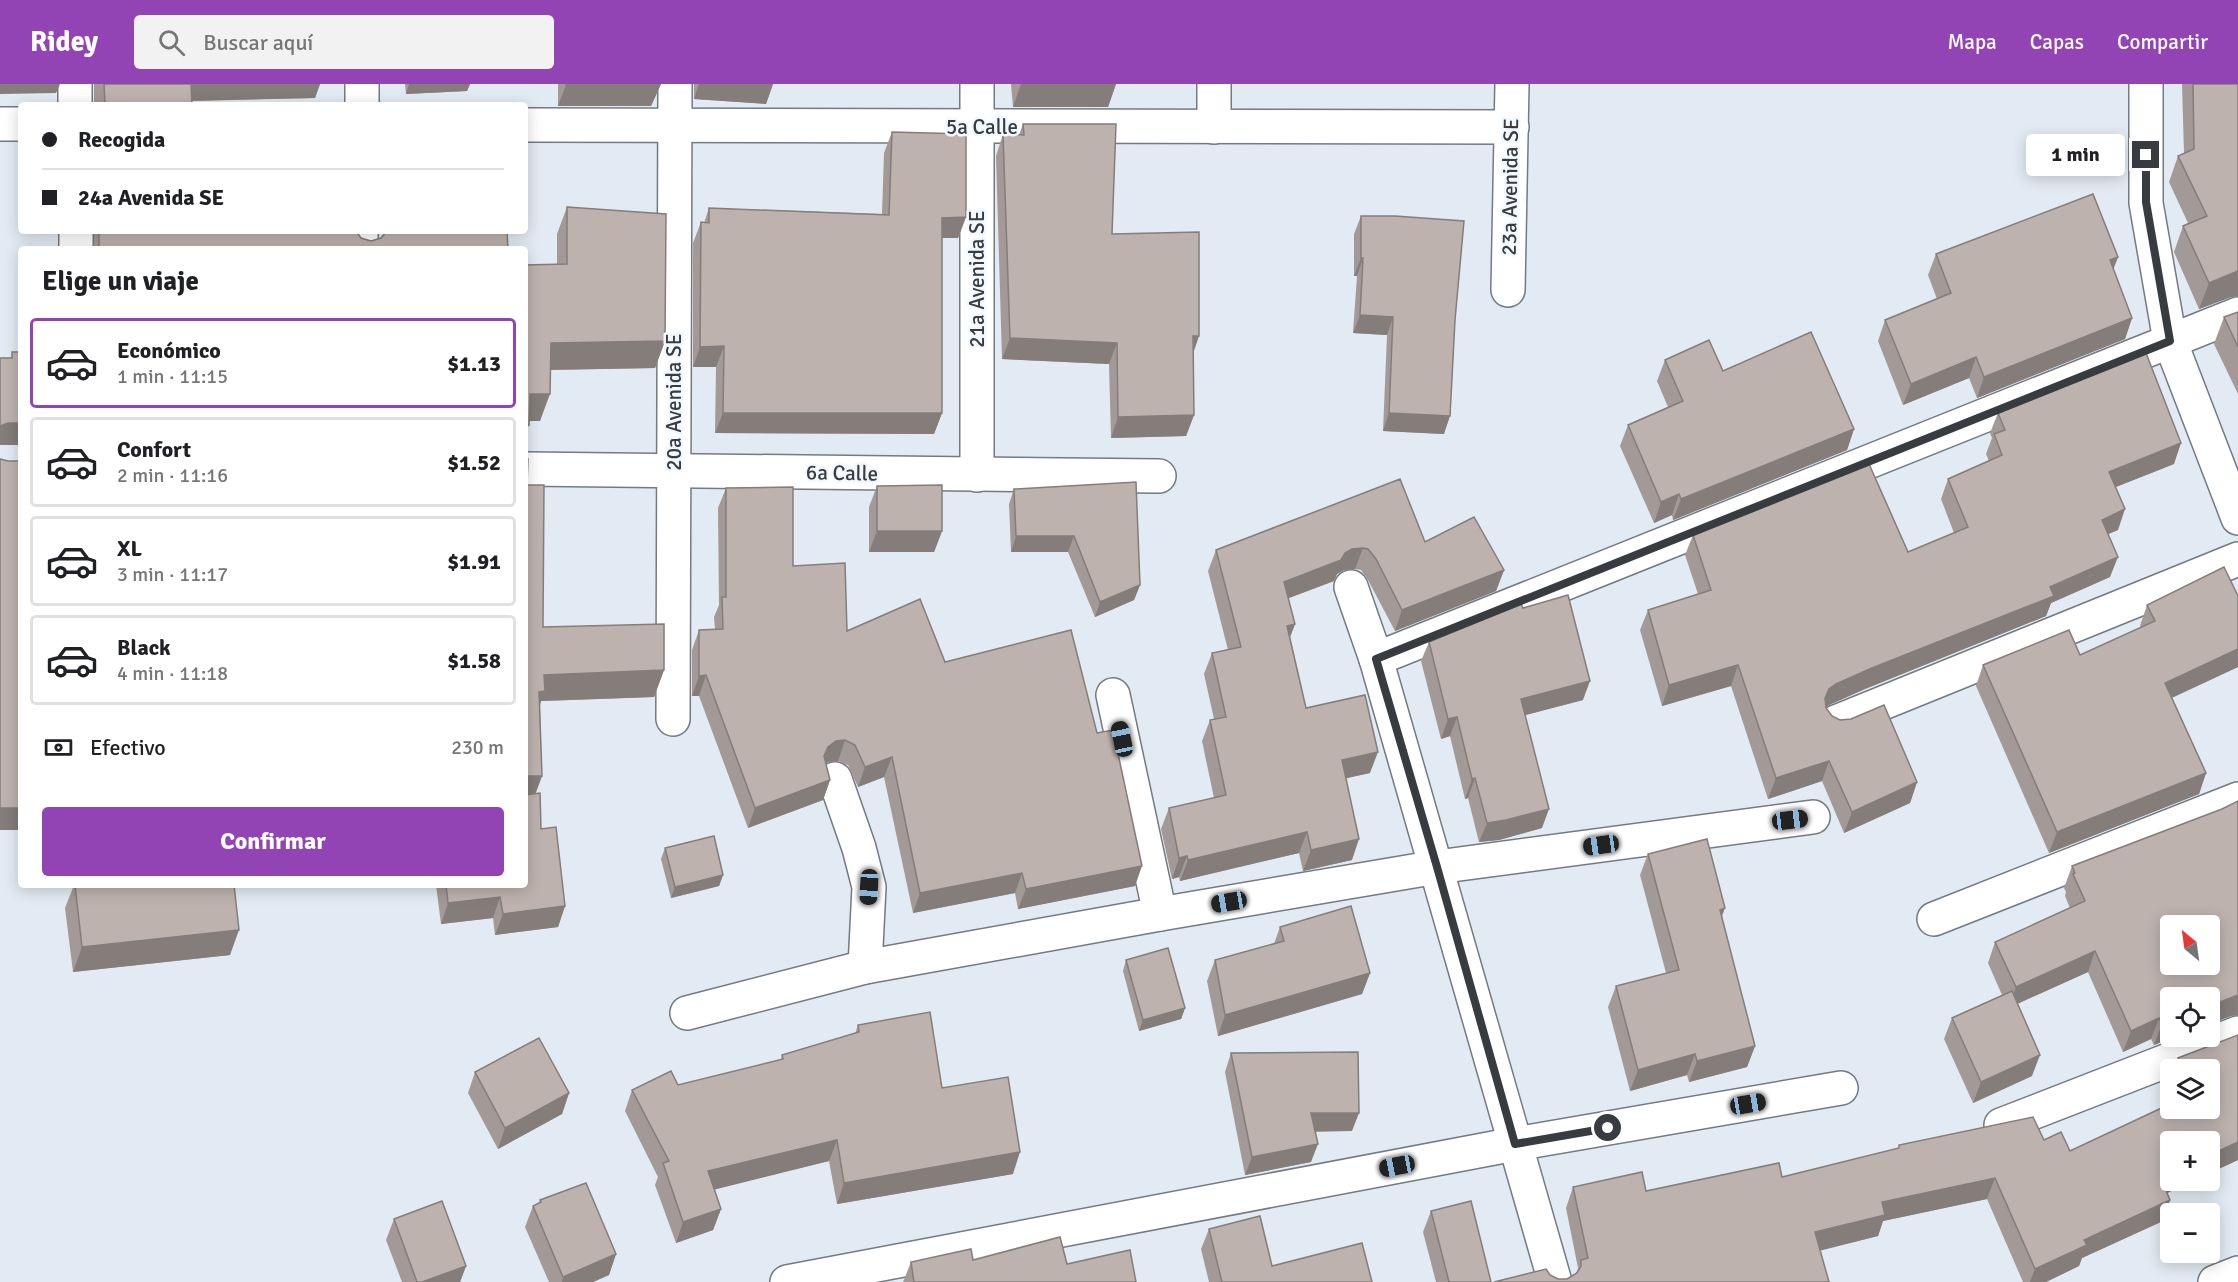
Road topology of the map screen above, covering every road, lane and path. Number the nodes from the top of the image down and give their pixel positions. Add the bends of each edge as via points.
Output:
1 (75, 84) edge
2 (363, 84) edge
3 (675, 84) edge
4 (977, 84) edge
5 (1214, 84) edge
6 (1512, 84) edge
7 (2146, 84) edge
8 (75, 102) edge
9 (362, 102) edge
10 (0, 124) edge
11 (18, 124) edge
12 (528, 125) edge
13 (675, 125) junction
14 (977, 127) junction
15 (1214, 127) junction
16 (1512, 127) junction
17 (1508, 290) dead end
18 (2238, 315) edge
19 (2170, 341) junction
20 (528, 469) edge
21 (673, 471) junction
22 (977, 475) junction
23 (1159, 476) dead end
24 (2238, 518) edge
25 (2238, 559) edge
26 (1351, 587) dead end
27 (1376, 659) junction
28 (1113, 695) dead end
29 (673, 719) dead end
30 (1836, 722) edge
31 (835, 779) dead end
32 (2238, 800) edge
33 (1813, 817) dead end
34 (1437, 867) junction
35 (1160, 914) junction
36 (1934, 918) dead end
37 (865, 967) junction
38 (687, 1013) dead end
39 (2238, 1033) edge
40 (1841, 1088) dead end
41 (2001, 1125) edge
42 (1515, 1144) junction
43 (2238, 1273) edge
44 (787, 1282) edge
45 (1555, 1282) edge
46 (2216, 1282) edge

1 - 8 street
2 - 9 street
3 - 13 street, 20a Avenida SE
4 - 14 street, 21a Avenida SE
5 - 15 street
6 - 16 street, 23a Avenida SE
7 - 19 street via 2146,202
10 - 11 street
12 - 13 street, 5a Calle
13 - 14 street, 5a Calle
13 - 21 street, 20a Avenida SE
14 - 15 street, 5a Calle
14 - 22 street, 21a Avenida SE
15 - 16 street, 5a Calle
16 - 17 street, 23a Avenida SE
18 - 19 street
19 - 24 street
19 - 27 street
20 - 21 street, 6a Calle
21 - 22 street, 6a Calle
21 - 29 street, 20a Avenida SE
22 - 23 street, 6a Calle
25 - 30 street
26 - 27 street
27 - 34 street
28 - 35 street
31 - 37 street via 869,887
32 - 36 street
33 - 34 street
34 - 35 street
34 - 42 street
35 - 37 street
37 - 38 street
39 - 41 street
40 - 42 street
42 - 44 street
42 - 45 street
43 - 46 street

